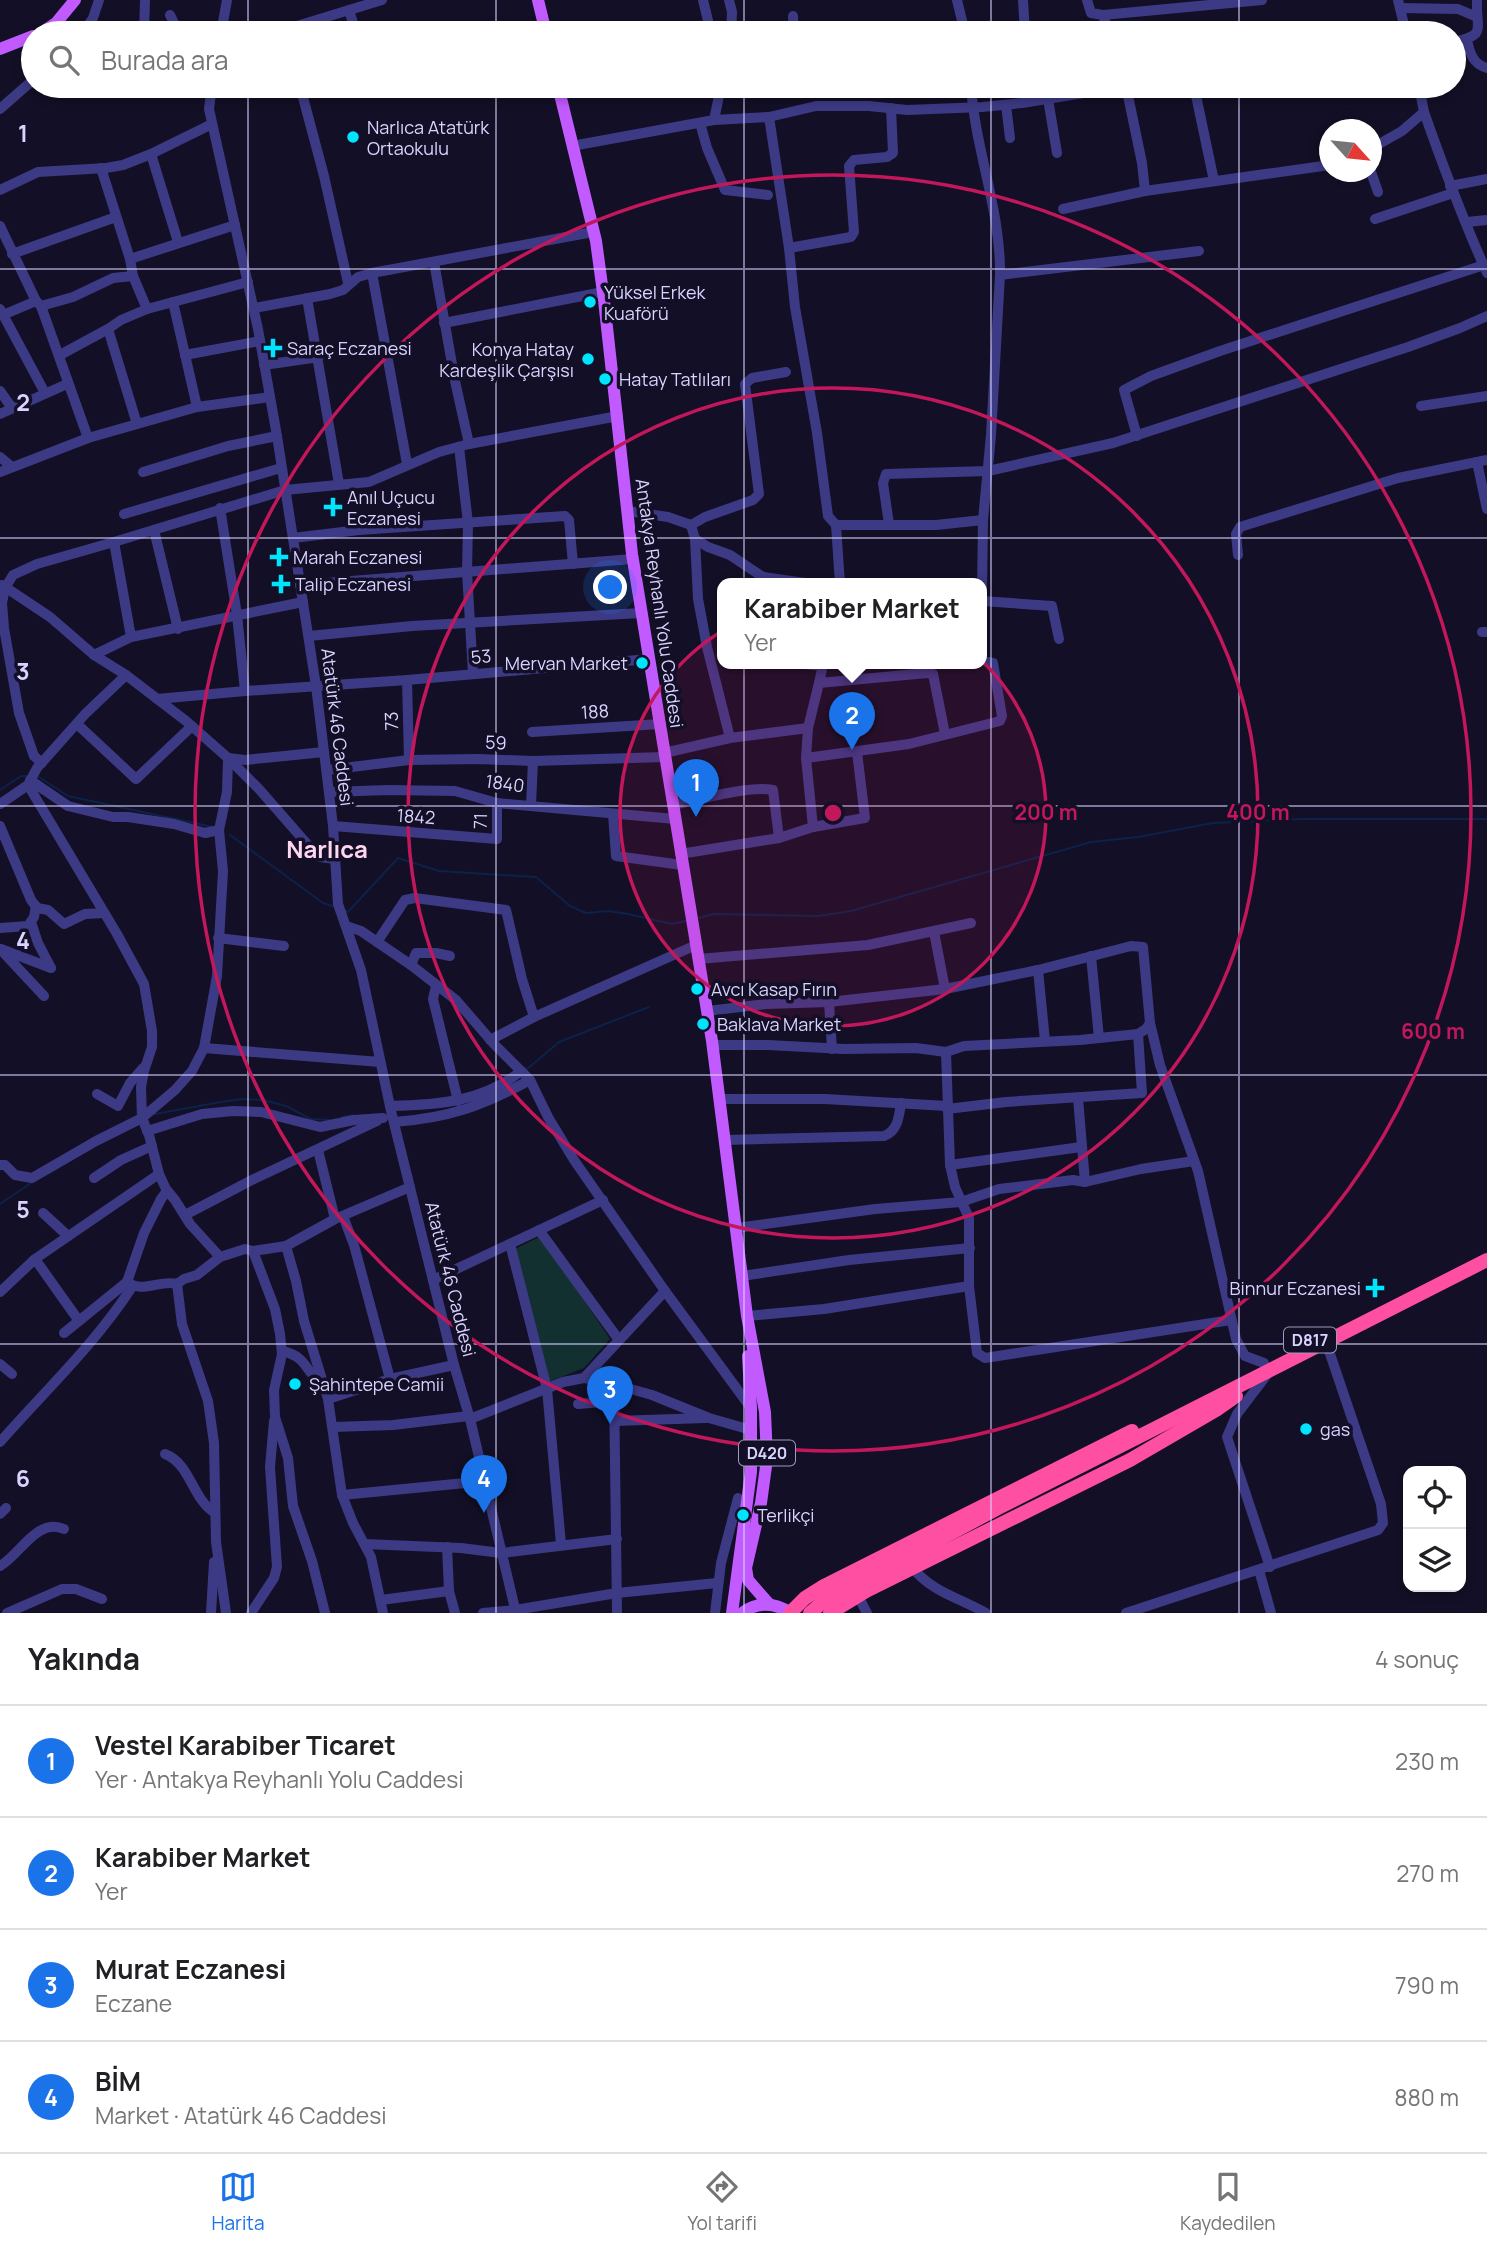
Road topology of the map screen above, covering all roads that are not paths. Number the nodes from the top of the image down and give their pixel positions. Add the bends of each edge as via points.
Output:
1 (75, 0) edge
2 (99, 0) edge
3 (145, 0) edge
4 (227, 0) edge
5 (382, 0) edge
6 (538, 0) edge
7 (703, 0) edge
8 (729, 0) edge
9 (957, 0) edge
10 (1023, 0) edge
11 (1087, 0) edge
12 (1262, 0) edge
13 (1477, 0) edge
14 (1212, 3) edge
15 (1399, 4) edge
16 (349, 10) junction
17 (170, 15) dead end
18 (1103, 15) junction
19 (793, 16) dead end
20 (1477, 17) junction
21 (58, 21) edge
22 (91, 21) edge
23 (144, 21) edge
24 (173, 21) edge
25 (223, 21) edge
26 (313, 21) edge
27 (352, 21) edge
28 (542, 21) edge
29 (708, 21) edge
30 (732, 21) edge
31 (793, 21) edge
32 (962, 21) edge
33 (1024, 21) edge
34 (1105, 21) edge
35 (1484, 28) edge
36 (1467, 40) joint
37 (21, 41) edge
38 (0, 49) edge
39 (1487, 68) edge
40 (21, 91) edge
41 (210, 98) edge
42 (303, 98) edge
43 (561, 98) edge
44 (719, 98) edge
45 (972, 98) edge
46 (1054, 98) edge
47 (1129, 98) edge
48 (1197, 98) edge
49 (1421, 98) edge
50 (1048, 99) junction
51 (1006, 105) junction
52 (972, 107) junction
53 (891, 108) junction
54 (0, 109) edge
55 (1424, 112) junction
56 (769, 117) junction
57 (714, 120) junction
58 (699, 123) junction
59 (212, 124) junction
60 (1010, 138) dead end
61 (1382, 142) edge
62 (572, 146) junction
63 (1056, 153) dead end
64 (150, 154) junction
65 (1319, 166) edge
66 (101, 168) junction
67 (1487, 179) edge
68 (1214, 181) junction
69 (1374, 182) edge
70 (1451, 189) junction
71 (0, 190) edge
72 (1145, 191) junction
73 (1378, 192) dead end
74 (768, 195) dead end
75 (1063, 209) dead end
76 (116, 217) junction
77 (1376, 219) dead end
78 (1487, 220) edge
79 (1467, 222) junction
80 (235, 225) junction
81 (0, 226) edge
82 (593, 232) junction
83 (178, 242) junction
84 (789, 248) junction
85 (1199, 251) dead end
86 (12, 254) junction
87 (130, 258) junction
88 (434, 262) junction
89 (1485, 269) edge
90 (372, 273) junction
91 (1000, 275) junction
92 (133, 276) junction
93 (247, 282) junction
94 (348, 283) junction
95 (603, 292) junction
96 (307, 298) junction
97 (173, 302) junction
98 (39, 304) junction
99 (254, 308) junction
100 (147, 309) junction
101 (1, 312) edge
102 (1487, 316) edge
103 (444, 323) junction
104 (108, 329) junction
105 (260, 341) junction
106 (60, 355) junction
107 (185, 355) junction
108 (319, 357) junction
109 (264, 365) junction
110 (786, 372) dead end
111 (67, 384) junction
112 (0, 391) edge
113 (45, 393) junction
114 (1487, 396) edge
115 (270, 397) junction
116 (1421, 406) dead end
117 (197, 407) junction
118 (12, 408) junction
119 (0, 414) edge
120 (618, 416) junction
121 (138, 424) junction
122 (276, 436) junction
123 (1137, 436) junction
124 (88, 438) junction
125 (464, 445) junction
126 (0, 457) edge
127 (1482, 461) edge
128 (407, 464) junction
129 (12, 467) junction
130 (281, 468) junction
131 (988, 471) junction
132 (0, 472) edge
133 (143, 472) dead end
134 (339, 484) junction
135 (285, 490) junction
136 (220, 508) junction
137 (1487, 509) edge
138 (628, 511) junction
139 (124, 514) dead end
140 (983, 520) junction
141 (468, 523) junction
142 (889, 524) junction
143 (691, 525) junction
144 (836, 526) junction
145 (154, 530) junction
146 (293, 538) junction
147 (695, 539) junction
148 (114, 542) junction
149 (1238, 555) dead end
150 (633, 559) junction
151 (573, 564) junction
152 (467, 572) junction
153 (760, 578) edge
154 (840, 578) edge
155 (982, 578) edge
156 (300, 585) junction
157 (3, 586) edge
158 (987, 601) edge
159 (303, 602) junction
160 (641, 613) junction
161 (1, 614) edge
162 (237, 615) junction
163 (471, 624) junction
164 (177, 628) junction
165 (309, 636) junction
166 (131, 637) junction
167 (1059, 639) dead end
168 (94, 655) junction
169 (649, 659) junction
170 (987, 662) dead end
171 (822, 669) edge
172 (473, 674) junction
173 (126, 675) junction
174 (407, 680) junction
175 (819, 683) junction
176 (316, 687) junction
177 (245, 691) junction
178 (157, 699) junction
179 (77, 723) junction
180 (660, 724) junction
181 (192, 726) junction
182 (807, 728) junction
183 (532, 733) dead end
184 (945, 734) junction
185 (730, 738) junction
186 (324, 752) junction
187 (857, 752) junction
188 (665, 755) junction
189 (228, 758) junction
190 (806, 758) junction
191 (409, 760) junction
192 (533, 761) junction
193 (42, 763) junction
194 (327, 770) junction
195 (31, 779) junction
196 (330, 792) junction
197 (498, 803) junction
198 (0, 804) edge
199 (531, 805) junction
200 (673, 805) junction
201 (613, 814) junction
202 (675, 819) junction
203 (0, 826) edge
204 (333, 826) junction
205 (813, 827) junction
206 (219, 830) junction
207 (779, 838) junction
208 (497, 839) joint
209 (335, 859) junction
210 (681, 860) junction
211 (36, 906) junction
212 (104, 913) junction
213 (31, 922) junction
214 (971, 923) dead end
215 (346, 926) junction
216 (0, 928) edge
217 (934, 932) junction
218 (218, 938) junction
219 (377, 942) junction
220 (696, 945) junction
221 (284, 946) dead end
222 (0, 949) edge
223 (450, 956) dead end
224 (1091, 957) junction
225 (698, 959) junction
226 (411, 965) junction
227 (1038, 970) junction
228 (436, 986) junction
229 (945, 989) junction
230 (44, 996) dead end
231 (829, 1002) junction
232 (707, 1011) junction
233 (534, 1017) junction
234 (1150, 1023) junction
235 (1138, 1034) junction
236 (1099, 1038) junction
237 (490, 1040) junction
238 (1045, 1041) junction
239 (712, 1045) junction
240 (204, 1048) junction
241 (832, 1049) junction
242 (946, 1052) junction
243 (380, 1062) junction
244 (145, 1066) junction
245 (521, 1071) junction
246 (530, 1080) junction
247 (97, 1094) dead end
248 (1078, 1098) junction
249 (719, 1099) junction
250 (458, 1101) junction
251 (901, 1102) junction
252 (947, 1107) junction
253 (390, 1115) junction
254 (142, 1118) junction
255 (148, 1131) junction
256 (724, 1140) junction
257 (152, 1146) junction
258 (1081, 1147) junction
259 (318, 1150) junction
260 (1194, 1161) junction
261 (0, 1165) edge
262 (950, 1165) junction
263 (159, 1174) junction
264 (94, 1178) dead end
265 (1085, 1182) junction
266 (410, 1187) junction
267 (167, 1191) junction
268 (603, 1200) junction
269 (961, 1202) junction
270 (43, 1213) dead end
271 (185, 1215) junction
272 (339, 1217) junction
273 (736, 1228) junction
274 (539, 1230) junction
275 (68, 1237) junction
276 (510, 1244) junction
277 (286, 1246) junction
278 (970, 1248) junction
279 (1487, 1249) edge
280 (253, 1251) junction
281 (219, 1257) junction
282 (35, 1259) junction
283 (1487, 1260) edge
284 (742, 1276) junction
285 (433, 1280) junction
286 (130, 1284) junction
287 (177, 1284) junction
288 (969, 1286) junction
289 (2, 1288) edge
290 (665, 1291) junction
291 (744, 1293) junction
292 (747, 1316) junction
293 (1231, 1320) junction
294 (79, 1321) junction
295 (64, 1334) dead end
296 (619, 1340) junction
297 (1326, 1342) junction
298 (282, 1351) junction
299 (0, 1364) edge
300 (454, 1366) junction
301 (1267, 1367) junction
302 (12, 1374) dead end
303 (584, 1378) junction
304 (390, 1379) junction
305 (614, 1384) junction
306 (325, 1386) junction
307 (547, 1389) junction
308 (328, 1399) junction
309 (615, 1401) junction
310 (578, 1404) dead end
311 (751, 1408) junction
312 (275, 1417) junction
313 (470, 1417) junction
314 (709, 1418) junction
315 (615, 1421) junction
316 (333, 1427) junction
317 (751, 1430) junction
318 (1134, 1434) junction
319 (0, 1442) edge
320 (165, 1454) dead end
321 (486, 1481) junction
322 (342, 1495) junction
323 (738, 1498) dead end
324 (215, 1513) junction
325 (64, 1529) dead end
326 (617, 1539) junction
327 (216, 1542) junction
328 (365, 1544) junction
329 (561, 1544) junction
330 (447, 1547) junction
331 (501, 1553) junction
332 (0, 1566) edge
333 (914, 1568) junction
334 (1265, 1569) junction
335 (717, 1583) junction
336 (449, 1591) junction
337 (617, 1593) junction
338 (858, 1596) junction
339 (102, 1599) dead end
340 (381, 1600) junction
341 (769, 1604) junction
342 (515, 1611) edge
343 (7, 1613) edge
344 (211, 1613) edge
345 (226, 1613) edge
346 (251, 1613) edge
347 (325, 1613) edge
348 (383, 1613) edge
349 (455, 1613) edge
350 (483, 1613) edge
351 (617, 1613) edge
352 (715, 1613) edge
353 (732, 1613) edge
354 (742, 1613) edge
355 (790, 1613) edge
356 (810, 1613) edge
357 (830, 1613) edge
358 (867, 1613) edge
359 (986, 1613) edge
360 (1126, 1613) edge
361 (1271, 1613) edge

1 - 21 main road
2 - 22 street
3 - 23 street
4 - 25 street
5 - 16 street
6 - 28 main road
7 - 29 street
8 - 30 street
9 - 32 street
10 - 33 street
11 - 18 street via 1091,13
12 - 14 street
13 - 20 street
14 - 18 street
15 - 20 street via 1458,9
16 - 26 street
16 - 27 street
17 - 24 street
18 - 34 street
19 - 31 street
20 - 35 street
35 - 36 street
36 - 39 street via 1476,63
37 - 38 main road
40 - 54 street
41 - 59 street, Atatürk 46 Caddesi
42 - 94 street
43 - 62 main road, Antakya Reyhanlı Yolu Caddesi / D420
44 - 57 street
45 - 52 street
46 - 50 street
47 - 72 street
48 - 68 street
49 - 55 street
50 - 51 street
50 - 63 street
51 - 52 street
51 - 60 street
52 - 53 street
52 - 91 street
53 - 56 street via 816,106
53 - 84 street via 893,153 854,160 849,166 851,237
55 - 61 street
55 - 70 street
56 - 57 street
56 - 84 street
57 - 58 street
58 - 62 street
58 - 74 street via 725,190
59 - 64 street
59 - 80 street, Atatürk 46 Caddesi
62 - 82 main road, Antakya Reyhanlı Yolu Caddesi / D420
64 - 66 street
64 - 83 street
65 - 68 street
66 - 71 street via 38,172
66 - 76 street
67 - 70 street
68 - 72 street
69 - 73 street
70 - 77 street via 1429,202
70 - 79 street
72 - 75 street
76 - 86 street
76 - 87 street
78 - 79 street
79 - 89 street
80 - 83 street
80 - 93 street, Atatürk 46 Caddesi
81 - 86 street
82 - 88 street
82 - 95 main road, Antakya Reyhanlı Yolu Caddesi / D420
83 - 87 street
84 - 144 street via 822,482 828,516
85 - 91 street
86 - 98 street
87 - 92 street
88 - 90 street
88 - 103 street
89 - 123 street via 1291,327 1151,376 1124,390
90 - 94 street
90 - 128 street
91 - 131 street
92 - 98 street via 113,278 73,297
92 - 100 street
93 - 97 street
93 - 99 street, Atatürk 46 Caddesi
94 - 96 street via 343,290
95 - 103 street
95 - 120 main road, Antakya Reyhanlı Yolu Caddesi / D420
96 - 99 street
96 - 108 street
97 - 100 street
97 - 107 street
98 - 101 street
98 - 106 street
99 - 105 street, Atatürk 46 Caddesi
100 - 104 street
101 - 113 street
102 - 123 street via 1396,351
103 - 125 street
104 - 106 street
104 - 121 street
105 - 107 street
105 - 109 street, Atatürk 46 Caddesi
106 - 111 street
107 - 117 street
108 - 109 street
108 - 134 street
109 - 115 street, Atatürk 46 Caddesi
110 - 143 street via 752,378 745,384 759,494
111 - 113 street
111 - 124 street
112 - 118 street
113 - 118 street
114 - 116 street
115 - 117 street
115 - 122 street, Atatürk 46 Caddesi
117 - 121 street
118 - 119 street
120 - 125 street
120 - 138 main road, Antakya Reyhanlı Yolu Caddesi / D420
121 - 124 street
122 - 130 street, Atatürk 46 Caddesi
122 - 133 street
123 - 131 street
124 - 129 street
125 - 128 street
125 - 141 street
126 - 129 street
127 - 137 street
127 - 149 street via 1398,478 1240,527
128 - 134 street via 369,482
129 - 132 street
130 - 135 street, Atatürk 46 Caddesi
130 - 139 street
131 - 140 street
131 - 142 street via 886,474 883,483
134 - 135 street
135 - 136 street
135 - 146 street, Atatürk 46 Caddesi
136 - 145 street
136 - 162 street
138 - 143 street
138 - 150 main road, Antakya Reyhanlı Yolu Caddesi / D420
140 - 142 street via 936,526
140 - 155 street
141 - 146 street
141 - 151 street via 565,516
141 - 152 street
142 - 144 street
143 - 147 street
144 - 154 street
145 - 148 street
145 - 164 street
146 - 156 street, Atatürk 46 Caddesi
147 - 153 street via 730,555
147 - 185 street via 698,599
148 - 157 street via 37,564
148 - 166 street
150 - 151 street
150 - 160 main road, Antakya Reyhanlı Yolu Caddesi / D420
151 - 152 street
152 - 156 street
152 - 163 street
156 - 159 street, Atatürk 46 Caddesi
157 - 161 street
157 - 168 street via 50,617
158 - 167 street via 1052,606
159 - 162 street
159 - 165 street, Atatürk 46 Caddesi
160 - 163 street
160 - 169 main road, Antakya Reyhanlı Yolu Caddesi / D420
161 - 193 street via 19,713 34,755
162 - 164 street
162 - 177 street
163 - 165 street
163 - 172 street
164 - 166 street
165 - 176 street, Atatürk 46 Caddesi
166 - 168 street
168 - 173 street
169 - 172 street, 53
169 - 180 main road, Antakya Reyhanlı Yolu Caddesi / D420
170 - 184 street via 993,663 1000,721
171 - 175 street
172 - 174 street, 53
173 - 178 street
173 - 179 street
174 - 176 street, 53
174 - 191 street, 73
175 - 182 street
175 - 184 street via 933,674
176 - 177 street, 53
176 - 186 street, Atatürk 46 Caddesi
177 - 178 street, 53
178 - 181 street
179 - 181 street via 136,779
179 - 193 street
180 - 183 street, 188
180 - 188 main road, Antakya Reyhanlı Yolu Caddesi / D420
181 - 189 street
182 - 185 street, 59
182 - 190 street
184 - 187 street
185 - 188 street, 59
186 - 189 street
186 - 194 street, Atatürk 46 Caddesi
187 - 190 street
187 - 205 street via 865,818
188 - 192 street, 59
188 - 200 main road, Antakya Reyhanlı Yolu Caddesi / D420
189 - 206 street
189 - 209 street via 314,852
190 - 205 street
191 - 192 street, 59
191 - 194 street, 59
192 - 199 street
193 - 195 street
194 - 196 street, Atatürk 46 Caddesi
195 - 198 street
195 - 206 street via 68,806 205,833
195 - 212 street
196 - 197 street, 1840 via 455,791
196 - 204 street, Atatürk 46 Caddesi
197 - 199 street, 1840
197 - 208 street, 71
199 - 201 street, 1840
200 - 202 main road, Antakya Reyhanlı Yolu Caddesi / D420
200 - 207 street via 773,790
201 - 202 street, 1840
201 - 210 street via 616,856
202 - 210 main road, Antakya Reyhanlı Yolu Caddesi / D420
203 - 211 street
204 - 208 street, 1842
204 - 209 street, Atatürk 46 Caddesi
205 - 207 street
206 - 218 street via 223,871
207 - 210 street
209 - 215 street, Atatürk 46 Caddesi
210 - 220 main road, Antakya Reyhanlı Yolu Caddesi / D420
211 - 212 street via 64,924 85,914
211 - 213 street
212 - 244 street via 144,984 152,1031
213 - 216 street via 24,928
213 - 222 street via 51,968
214 - 217 street
215 - 219 street
215 - 243 street, Atatürk 46 Caddesi via 361,970
217 - 225 street via 868,945
217 - 229 street
218 - 221 street
218 - 240 street via 217,976
219 - 226 street
219 - 233 street via 405,900 506,910
220 - 225 main road, Antakya Reyhanlı Yolu Caddesi / D420
220 - 233 street
222 - 230 street
223 - 226 street via 416,953
224 - 227 street
224 - 234 street via 1143,947
224 - 236 street
225 - 232 main road, Antakya Reyhanlı Yolu Caddesi / D420
226 - 228 street
227 - 229 street
227 - 238 street
228 - 237 street via 456,1000
228 - 250 street via 433,999
229 - 231 street
231 - 232 street
231 - 241 street
232 - 239 main road, Antakya Reyhanlı Yolu Caddesi / D420
233 - 237 street
234 - 235 street
234 - 260 street
235 - 236 street
235 - 248 street via 1142,1093
236 - 238 street
237 - 245 street
238 - 242 street via 964,1046
239 - 241 street
239 - 249 main road, Antakya Reyhanlı Yolu Caddesi / D420
240 - 243 street
240 - 254 street via 175,1090
241 - 242 street
242 - 252 street
243 - 253 street, Atatürk 46 Caddesi
244 - 247 street via 118,1106
244 - 254 street
245 - 246 street
245 - 250 street via 485,1093
246 - 253 street via 494,1100 431,1118
246 - 268 street via 561,1138
248 - 252 street
248 - 258 street
249 - 251 street
249 - 256 main road, Antakya Reyhanlı Yolu Caddesi / D420
250 - 253 street
251 - 252 street
251 - 256 street via 895,1127 884,1136
252 - 262 street
253 - 255 street via 320,1127 261,1112 233,1111 202,1114
253 - 259 street
253 - 266 street, Atatürk 46 Caddesi
254 - 255 street
254 - 261 street via 32,1178 15,1175
255 - 257 street
256 - 273 main road, Antakya Reyhanlı Yolu Caddesi / D420
257 - 263 street
257 - 264 street
258 - 262 street
258 - 265 street
259 - 271 street
259 - 272 street
260 - 265 street
260 - 293 street
262 - 269 street
263 - 267 street
263 - 275 street
265 - 269 street via 999,1189
266 - 272 street
266 - 285 street, Atatürk 46 Caddesi
267 - 271 street
267 - 286 street via 144,1233
268 - 274 street
268 - 290 street
269 - 273 street
269 - 278 street via 969,1218
270 - 275 street
271 - 281 street
272 - 277 street
272 - 304 street via 354,1245
273 - 284 main road, Antakya Reyhanlı Yolu Caddesi / D420
274 - 276 street
274 - 296 street
275 - 282 street
276 - 285 street
276 - 307 street
277 - 280 street
277 - 306 street
278 - 284 street
278 - 288 street
279 - 301 highway, D817
280 - 281 street
280 - 298 street via 275,1310
281 - 287 street
282 - 289 street
282 - 294 street
283 - 297 highway, D817
284 - 291 main road, Antakya Reyhanlı Yolu Caddesi / D420
285 - 300 street, Atatürk 46 Caddesi
286 - 287 street
286 - 294 street
286 - 319 street via 120,1306 66,1373
287 - 324 street via 182,1324 208,1401
288 - 292 street
288 - 293 street via 977,1353 985,1357
290 - 296 street
290 - 311 street
291 - 292 main road, D420
291 - 311 main road, D420
292 - 341 main road, D420 via 765,1412 767,1459 746,1568 748,1580
293 - 301 street via 1245,1356
294 - 295 street
296 - 303 street
297 - 301 highway, D817
297 - 334 street via 1381,1504 1382,1522 1378,1530
298 - 306 street via 299,1357
298 - 312 street via 274,1390
299 - 302 street
300 - 304 street
300 - 313 street, Atatürk 46 Caddesi
301 - 318 highway, D817
301 - 333 highway via 1216,1410 1130,1460
301 - 334 street via 1227,1437
303 - 305 street
303 - 307 street
304 - 308 street
305 - 309 street
305 - 314 street
306 - 308 street
307 - 313 street
307 - 329 street
308 - 316 street
309 - 310 street
309 - 315 street
311 - 317 main road, D420
312 - 346 street via 270,1466 277,1567
312 - 347 street via 288,1458 293,1506
313 - 316 street
313 - 321 street, Atatürk 46 Caddesi
314 - 315 street
314 - 317 street
315 - 326 street
316 - 322 street
317 - 353 main road, D420 via 751,1472
318 - 355 highway, bridge via 824,1586
318 - 356 highway
320 - 324 street via 181,1464 202,1502
321 - 322 street
321 - 331 street, Atatürk 46 Caddesi
322 - 328 street
323 - 335 street
324 - 327 street
325 - 332 street via 49,1527 24,1542 10,1561
326 - 329 street
326 - 337 street
327 - 344 street
327 - 345 street
328 - 330 street
328 - 340 street via 375,1566
329 - 331 street
330 - 331 street
330 - 336 street
331 - 342 street, Atatürk 46 Caddesi
333 - 338 highway
333 - 359 street via 931,1585
334 - 360 street
334 - 361 street
335 - 337 street
335 - 352 street
336 - 340 street
336 - 349 street
337 - 342 street
337 - 351 street
338 - 357 highway
338 - 358 street
339 - 343 street via 62,1589
340 - 348 street
341 - 354 main road
341 - 355 main road
342 - 350 street

